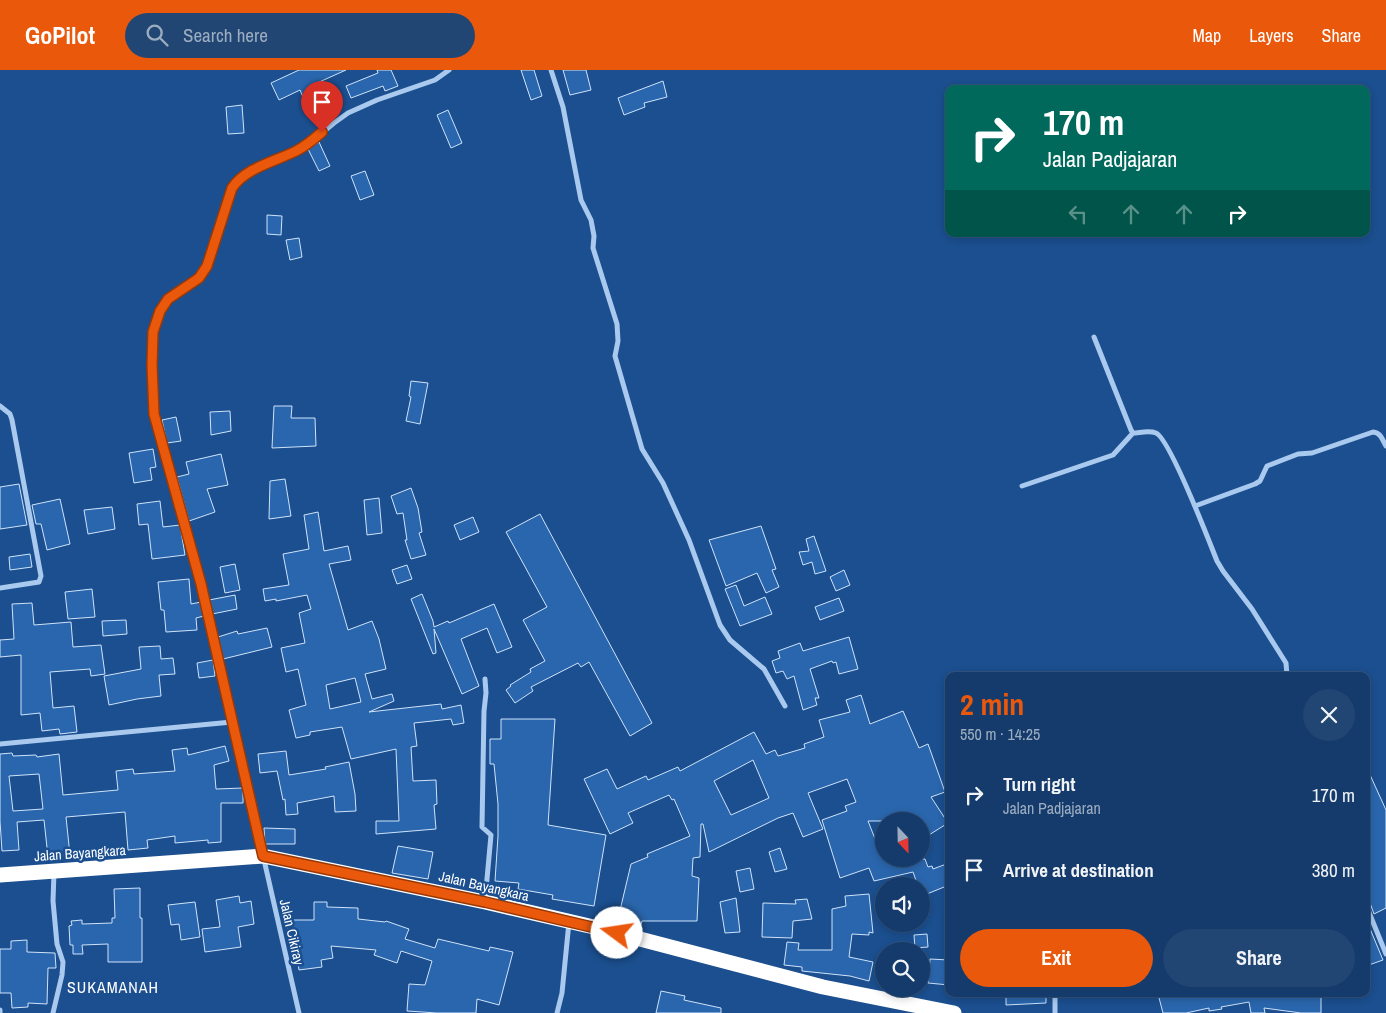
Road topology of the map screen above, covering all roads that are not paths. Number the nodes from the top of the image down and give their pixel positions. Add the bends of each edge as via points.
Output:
1 (449, 70) edge
2 (551, 70) edge
3 (1094, 336) dead end
4 (0, 406) edge
5 (1133, 432) junction
6 (1386, 446) edge
7 (1022, 486) dead end
8 (1194, 506) junction
9 (0, 588) edge
10 (1287, 672) edge
11 (485, 679) dead end
12 (785, 706) dead end
13 (232, 722) junction
14 (0, 744) edge
15 (263, 856) junction
16 (54, 871) junction
17 (0, 875) edge
18 (485, 902) junction
19 (1370, 915) edge
20 (568, 922) junction
21 (1386, 954) edge
22 (1055, 997) edge
23 (926, 1010) edge
24 (53, 1013) edge
25 (299, 1013) edge
26 (557, 1013) edge
27 (954, 1013) edge
28 (1055, 1013) edge

1 - 13 street, Jalan Cikiray via 435,80 348,113 298,150 238,180 232,188 207,266 199,278 168,299 153,332 154,414 191,545
2 - 12 street via 564,107 581,200 591,220 593,248 617,324 615,356 642,449 663,484 689,540 720,625 730,640 764,669
3 - 5 street
4 - 9 street via 12,420 41,576 39,582
5 - 7 street via 1113,455
5 - 8 street via 1155,433 1160,437 1176,463
6 - 8 street via 1381,436 1373,432 1312,453 1298,454 1267,466 1255,484
8 - 10 street via 1217,561 1252,609 1286,664
11 - 18 street via 482,827 490,835
13 - 14 street
13 - 15 street, Jalan Cikiray
15 - 16 highway, Jalan Bayangkara
15 - 18 highway, Jalan Bayangkara
15 - 25 street, Jalan Cikiray
16 - 17 highway, Jalan Bayangkara
16 - 24 street via 57,944 63,962
18 - 20 highway, Jalan Bayangkara
19 - 21 street
20 - 23 highway, Jalan Bayangkara
20 - 26 street via 562,994
22 - 28 street
23 - 27 highway, Jalan Bayangkara

